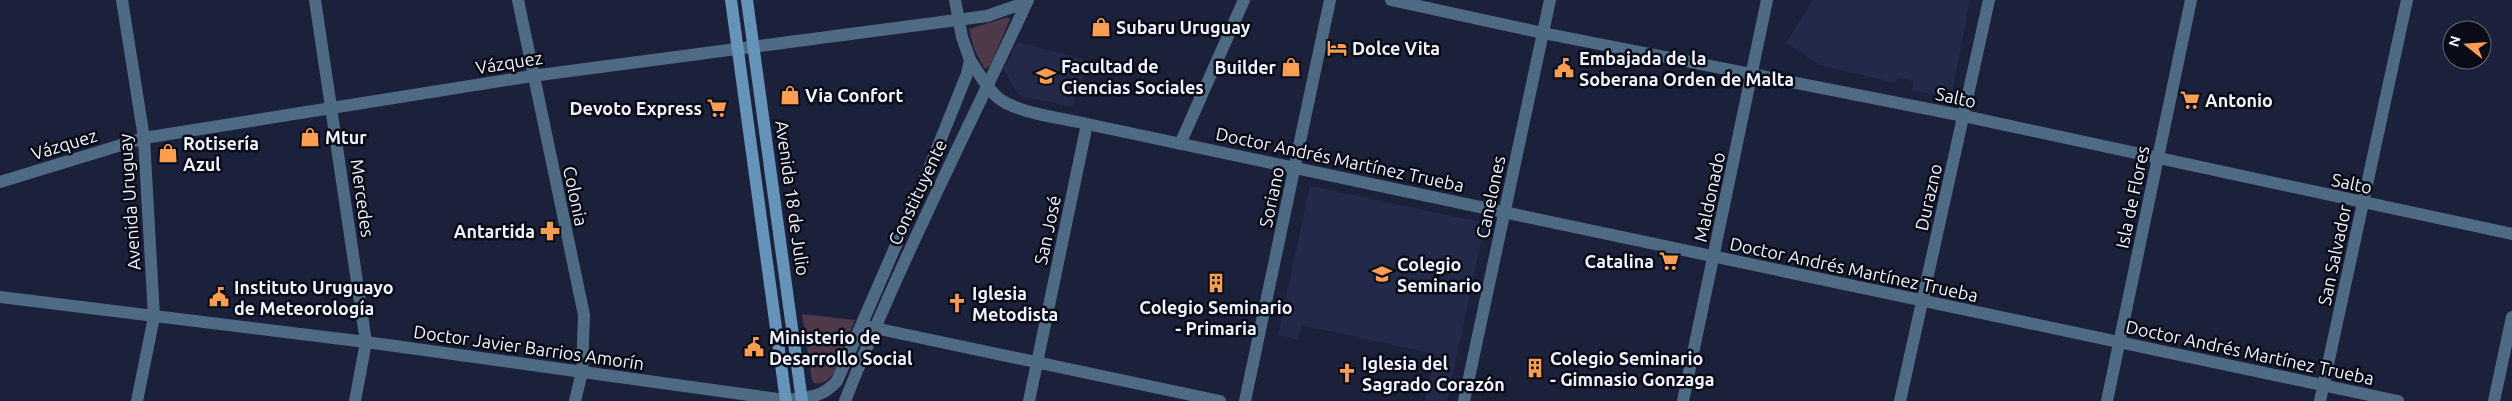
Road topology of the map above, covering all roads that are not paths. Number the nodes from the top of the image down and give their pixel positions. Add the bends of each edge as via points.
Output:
1 (122, 0) edge
2 (315, 0) edge
3 (518, 0) edge
4 (731, 0) edge
5 (747, 0) edge
6 (955, 0) edge
7 (1244, 0) edge
8 (1330, 0) edge
9 (1392, 0) edge
10 (1550, 0) edge
11 (1767, 0) edge
12 (1989, 0) edge
13 (2191, 0) edge
14 (2407, 0) edge
15 (1028, 1) edge
16 (958, 20) junction
17 (1543, 33) junction
18 (754, 46) junction
19 (739, 48) junction
20 (970, 60) junction
21 (1753, 74) junction
22 (532, 76) junction
23 (987, 85) junction
24 (332, 108) junction
25 (1964, 116) junction
26 (1087, 124) junction
27 (144, 138) junction
28 (1180, 144) junction
29 (2158, 159) junction
30 (1295, 168) junction
31 (0, 182) edge
32 (2363, 203) junction
33 (1505, 211) junction
34 (2512, 234) edge
35 (1714, 257) junction
36 (0, 297) edge
37 (1922, 301) junction
38 (154, 317) junction
39 (2512, 317) edge
40 (860, 325) junction
41 (874, 328) junction
42 (366, 342) junction
43 (2120, 343) junction
44 (1037, 363) junction
45 (582, 372) junction
46 (2324, 385) junction
47 (802, 400) edge
48 (137, 401) edge
49 (355, 401) edge
50 (575, 401) edge
51 (786, 401) edge
52 (845, 401) edge
53 (1029, 401) edge
54 (1220, 401) edge
55 (1244, 401) edge
56 (1464, 401) edge
57 (1683, 401) edge
58 (1900, 401) edge
59 (2107, 401) edge
60 (2320, 401) edge
61 (2398, 401) edge
62 (2494, 401) edge

1 - 27 street, Avenida Uruguay
2 - 24 street, Mercedes
3 - 22 street, Colonia
4 - 19 main road, Avenida 18 de Julio
5 - 18 main road, Avenida 18 de Julio
6 - 16 street, Doctor Andrés Martínez Trueba
7 - 28 street
8 - 30 street, Soriano
9 - 17 street, Salto
10 - 17 street, Canelones
11 - 21 street, Maldonado
12 - 25 street, Durazno
13 - 29 street, Isla de Flores
14 - 32 street, San Salvador
15 - 16 street, Vázquez via 987,16
15 - 23 street, Constituyente
16 - 18 street, Vázquez
16 - 20 street, Doctor Andrés Martínez Trueba
17 - 21 street, Salto
17 - 33 street, Canelones
18 - 19 street, Vázquez
18 - 47 main road, Avenida 18 de Julio
19 - 22 street, Vázquez
19 - 51 main road, Avenida 18 de Julio
20 - 23 street, Doctor Andrés Martínez Trueba
20 - 40 street, Constituyente via 926,176
21 - 25 street, Salto
21 - 35 street, Maldonado
22 - 24 street, Vázquez
22 - 45 street, Colonia via 584,315
23 - 26 street, Doctor Andrés Martínez Trueba via 1001,100 1015,107
23 - 41 street, Constituyente
24 - 27 street, Vázquez
24 - 42 street, Mercedes
25 - 29 street, Salto
25 - 37 street, Durazno
26 - 28 street, Doctor Andrés Martínez Trueba
26 - 44 street, San José
27 - 31 street, Vázquez
27 - 38 street, Avenida Uruguay
28 - 30 street, Doctor Andrés Martínez Trueba
29 - 32 street, Salto
29 - 43 street, Isla de Flores
30 - 33 street, Doctor Andrés Martínez Trueba
30 - 55 street, Soriano
32 - 34 street, Salto
32 - 46 street, San Salvador
33 - 35 street, Doctor Andrés Martínez Trueba
33 - 56 street, Canelones
35 - 37 street, Doctor Andrés Martínez Trueba
35 - 57 street, Maldonado
36 - 38 street, Doctor Javier Barrios Amorín
37 - 43 street, Doctor Andrés Martínez Trueba
37 - 58 street, Durazno
38 - 42 street, Doctor Javier Barrios Amorín
38 - 48 street, Avenida Uruguay
39 - 62 street
40 - 41 street
40 - 47 street, Constituyente via 837,381 824,394
41 - 44 street
41 - 52 street, Constituyente
42 - 45 street, Doctor Javier Barrios Amorín
42 - 49 street, Mercedes
43 - 46 street, Doctor Andrés Martínez Trueba
43 - 59 street, Isla de Flores
44 - 53 street, San José
44 - 54 street
45 - 50 street, Colonia
45 - 51 street, Doctor Javier Barrios Amorín
46 - 60 street, San Salvador
46 - 61 street, Doctor Andrés Martínez Trueba
47 - 51 street, Constituyente

